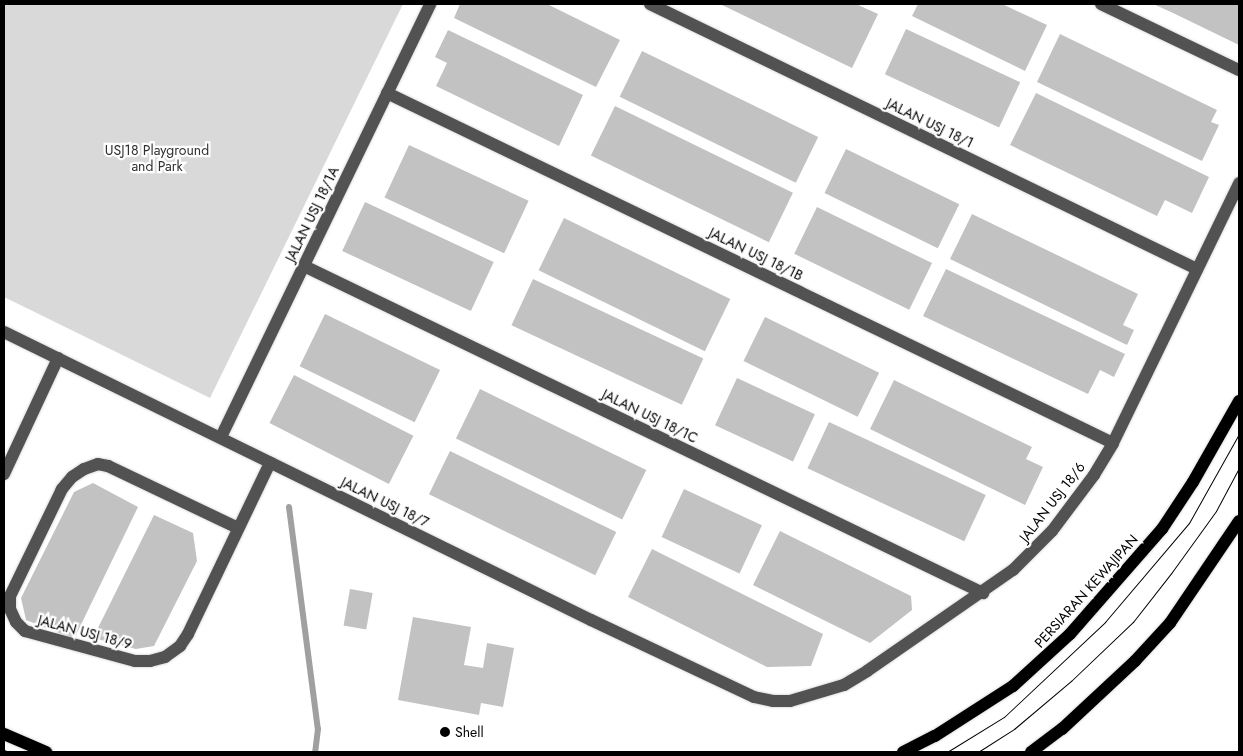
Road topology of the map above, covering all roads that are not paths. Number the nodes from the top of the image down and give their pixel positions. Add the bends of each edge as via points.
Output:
1 (430, 4) edge
2 (650, 4) edge
3 (1101, 4) edge
4 (1239, 70) edge
5 (387, 93) junction
6 (1239, 182) edge
7 (304, 266) junction
8 (1197, 269) junction
9 (4, 332) edge
10 (58, 358) junction
11 (1239, 400) edge
12 (221, 437) junction
13 (1112, 443) junction
14 (270, 463) junction
15 (4, 474) edge
16 (1239, 521) edge
17 (238, 528) junction
18 (982, 593) junction
19 (754, 697) joint
20 (4, 734) edge
21 (46, 752) edge
22 (903, 752) edge
23 (1031, 752) edge

1 - 5 street, JALAN USJ 18/1A
2 - 8 street, JALAN USJ 18/1
3 - 4 street
5 - 7 street, JALAN USJ 18/1A
5 - 13 street, JALAN USJ 18/1B
6 - 8 street, JALAN USJ 18/6
7 - 12 street, JALAN USJ 18/1A
7 - 18 street, JALAN USJ 18/1C
8 - 13 street, JALAN USJ 18/6
9 - 10 street, JALAN USJ 18/7
10 - 12 street, JALAN USJ 18/7
10 - 15 street
11 - 22 main road, PERSIARAN KEWAJIPAN via 1193,482 1162,529 1070,634 1013,686 935,736
12 - 14 street, JALAN USJ 18/7
13 - 18 street, JALAN USJ 18/6 via 1094,475 1052,531 1013,570
14 - 17 street, JALAN USJ 18/9
14 - 19 street, JALAN USJ 18/7
16 - 23 main road via 1170,623 1102,692
17 - 17 street, JALAN USJ 18/9 via 188,634 180,646 165,657 135,661 25,631 10,609 10,596 62,489 72,477 98,464
18 - 19 street, JALAN USJ 18/6 via 844,685 790,701
20 - 21 main road

